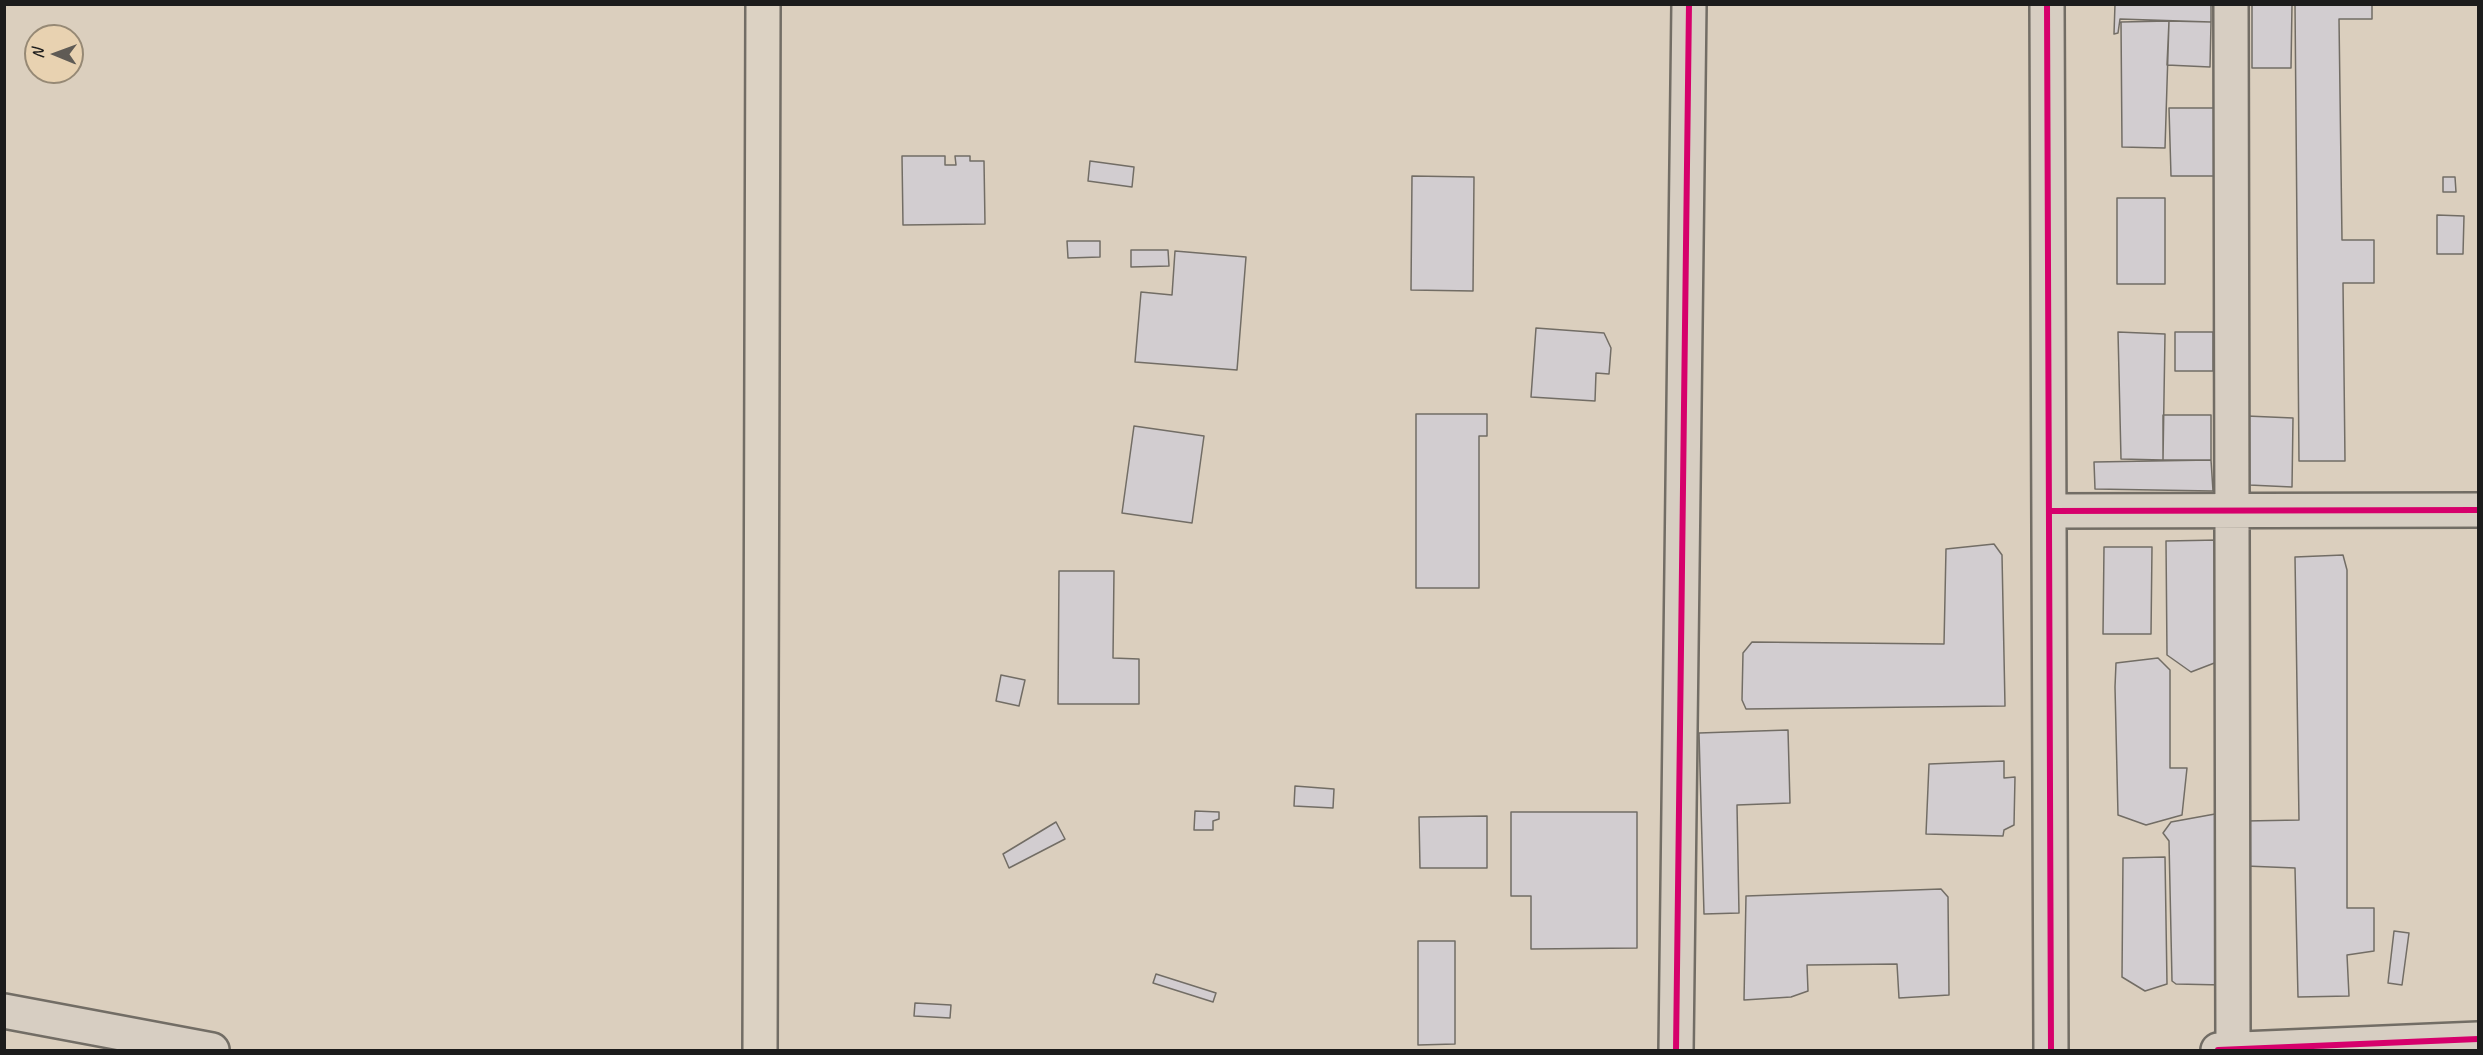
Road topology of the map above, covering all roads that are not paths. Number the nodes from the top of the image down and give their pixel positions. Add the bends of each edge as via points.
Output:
1 (764, 4) edge
2 (1689, 4) edge
3 (2047, 4) edge
4 (2231, 4) edge
5 (2232, 510) junction
6 (2478, 510) edge
7 (2051, 511) junction
8 (4, 1011) edge
9 (2478, 1038) edge
10 (2387, 1047) edge
11 (212, 1050) edge
12 (760, 1050) edge
13 (1676, 1050) edge
14 (2051, 1050) edge
15 (2218, 1050) edge
16 (2233, 1050) edge

1 - 12 main road
2 - 13 street
3 - 7 street
4 - 5 street
5 - 6 street
5 - 7 street
5 - 16 street
7 - 14 street
8 - 11 street
9 - 10 street
10 - 16 street
15 - 16 street

